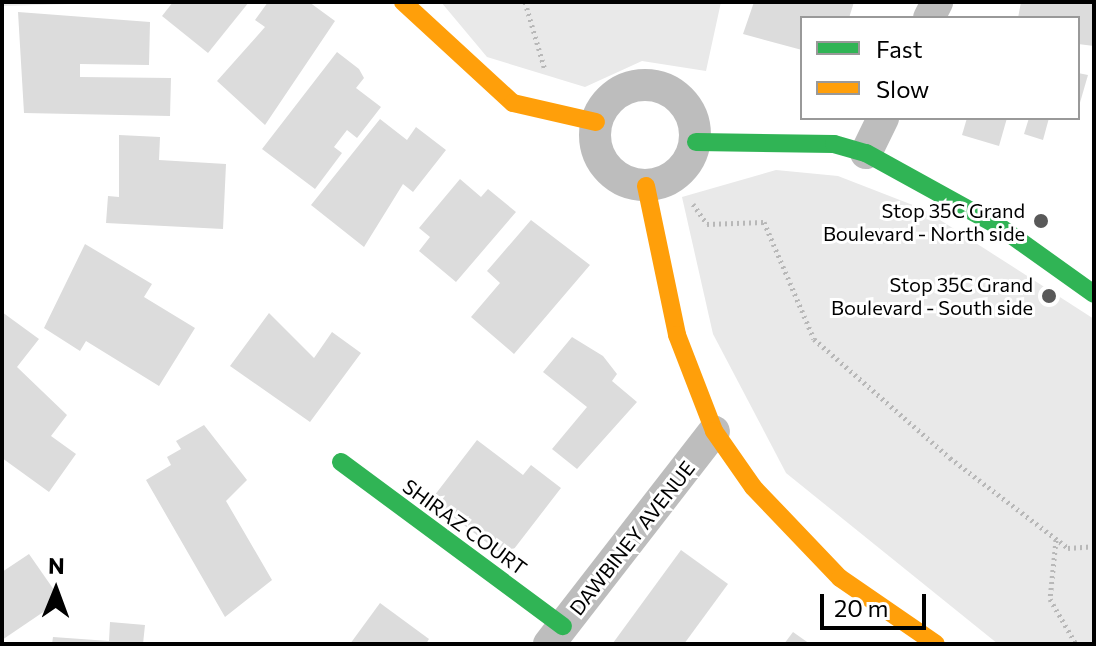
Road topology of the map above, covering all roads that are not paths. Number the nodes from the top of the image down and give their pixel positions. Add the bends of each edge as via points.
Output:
1 (403, 2) edge
2 (882, 120) edge
3 (596, 122) junction
4 (696, 142) junction
5 (866, 153) junction
6 (659, 182) junction
7 (1094, 294) edge
8 (714, 431) junction
9 (341, 462) dead end
10 (556, 635) edge
11 (936, 644) edge

1 - 3 street via 501,93 547,113
2 - 5 street
3 - 4 street via 603,107 630,86 664,88 689,109
3 - 6 street via 605,166
4 - 5 street via 834,144
4 - 6 street
5 - 7 street via 1000,227
6 - 8 street via 677,335
8 - 10 street, DAWBINEY AVENUE
8 - 11 street via 753,487 840,578
9 - 10 street, SHIRAZ COURT

